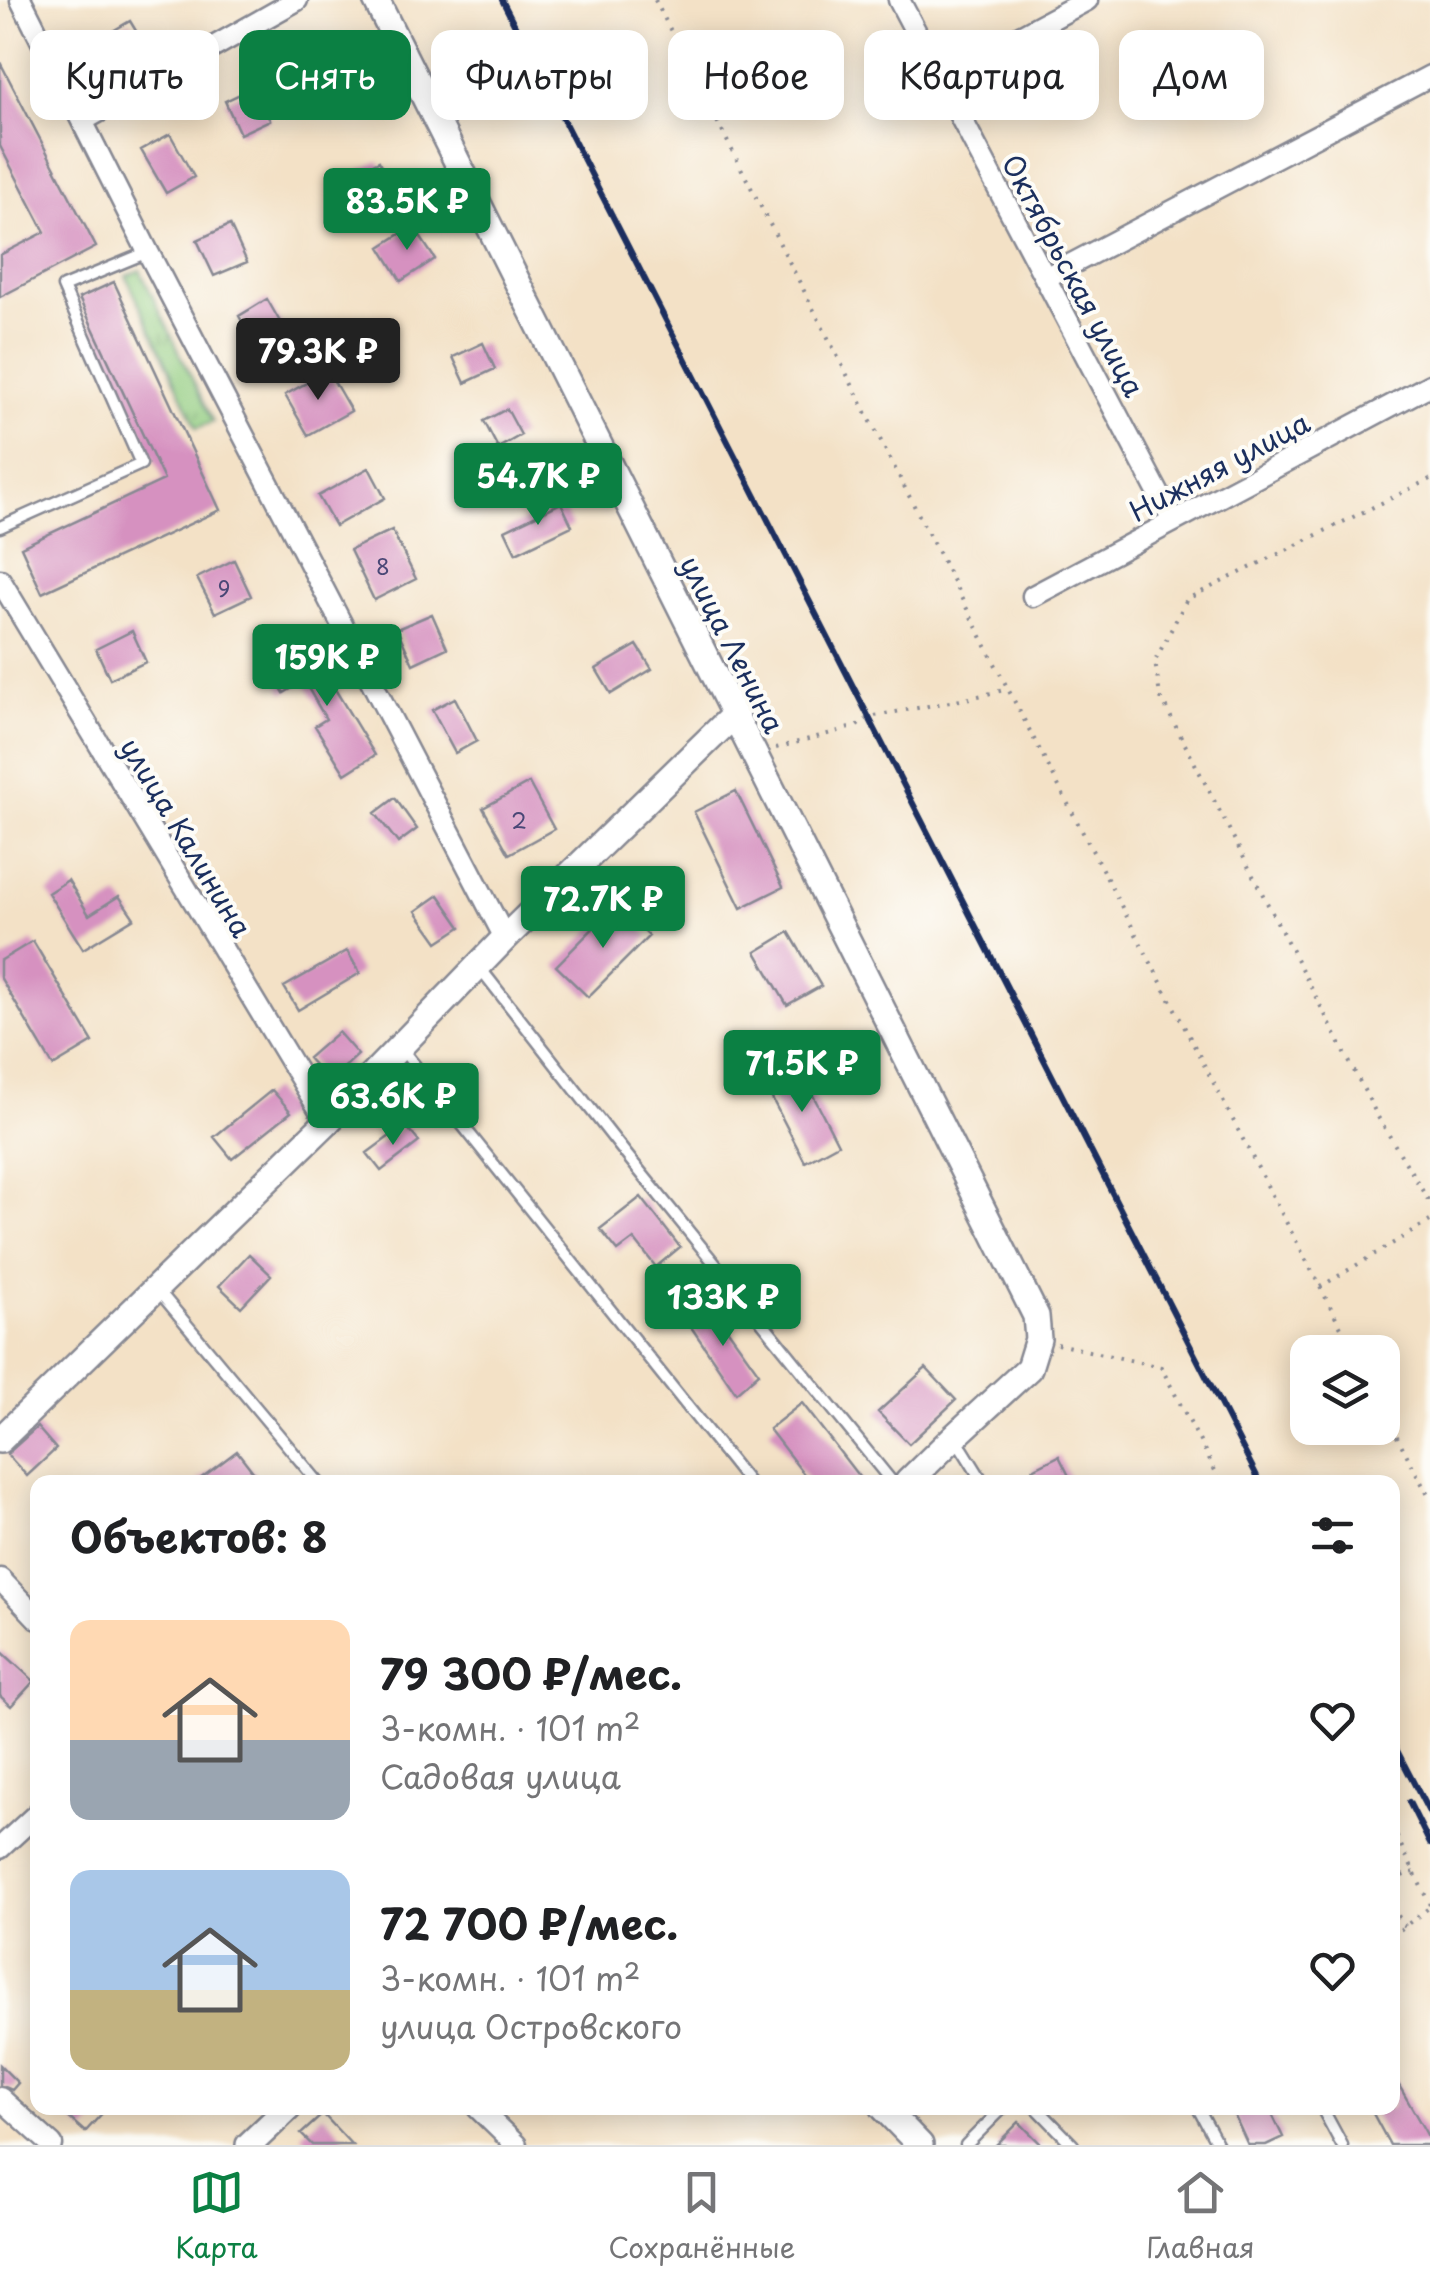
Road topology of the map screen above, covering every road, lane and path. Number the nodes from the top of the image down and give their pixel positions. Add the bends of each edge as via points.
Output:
1 (21, 0) edge
2 (297, 0) edge
3 (376, 0) edge
4 (654, 0) edge
5 (899, 0) edge
6 (1087, 0) edge
7 (36, 30) edge
8 (915, 30) edge
9 (1030, 30) edge
10 (219, 44) edge
11 (1430, 76) edge
12 (82, 120) edge
13 (962, 120) edge
14 (148, 252) junction
15 (1045, 278) junction
16 (1430, 385) edge
17 (1430, 479) edge
18 (1173, 522) junction
19 (0, 527) edge
20 (0, 580) edge
21 (1033, 596) dead end
22 (1008, 689) junction
23 (734, 715) junction
24 (755, 754) junction
25 (505, 938) junction
26 (478, 965) junction
27 (399, 1047) junction
28 (327, 1122) junction
29 (1430, 1203) edge
30 (1430, 1221) edge
31 (156, 1288) junction
32 (1320, 1288) junction
33 (1037, 1328) junction
34 (1345, 1335) edge
35 (954, 1436) junction
36 (0, 1440) edge
37 (1400, 1442) edge
38 (312, 1475) edge
39 (742, 1475) edge
40 (886, 1475) edge
41 (915, 1475) edge
42 (979, 1475) edge
43 (1217, 1475) edge
44 (1430, 1499) edge
45 (0, 1580) edge
46 (30, 1612) edge
47 (30, 1821) edge
48 (1400, 1843) edge
49 (0, 1848) edge
50 (1414, 1872) junction
51 (1400, 1876) edge
52 (1430, 1906) edge
53 (1400, 1919) edge
54 (1405, 1926) junction
55 (1400, 1930) edge
56 (0, 2098) edge
57 (281, 2115) edge
58 (485, 2115) edge
59 (891, 2115) edge
60 (996, 2115) edge
61 (1044, 2115) edge
62 (1202, 2115) edge
63 (1326, 2115) edge
64 (52, 2145) edge
65 (249, 2145) edge
66 (516, 2145) edge
67 (920, 2145) edge
68 (966, 2145) edge
69 (1074, 2145) edge
70 (1218, 2145) edge
71 (1342, 2145) edge

1 - 7 street
2 - 10 street
3 - 23 street, улица Ленина
4 - 22 path
5 - 8 street, Октябрьская улица
6 - 9 street
11 - 15 street
12 - 14 street
13 - 15 street, Октябрьская улица
14 - 19 lane via 63,287 142,464
14 - 25 street
15 - 18 street, Октябрьская улица
16 - 18 street, Нижняя улица
17 - 29 path via 1186,598 1156,660 1160,696 1378,1117
18 - 21 street, Нижняя улица
20 - 28 street, улица Калинина
22 - 24 path via 869,717
22 - 32 path
23 - 24 street, улица Ленина
23 - 25 street
24 - 33 street, улица Ленина
25 - 26 street
26 - 27 street
26 - 40 lane
27 - 28 street
27 - 39 lane
28 - 31 street
30 - 32 path
31 - 36 street
31 - 38 lane
32 - 34 path
33 - 35 street via 1029,1368
33 - 43 path via 1161,1368
35 - 41 street
35 - 42 lane
37 - 44 path
45 - 46 street
47 - 49 street
48 - 50 path
50 - 51 path
50 - 52 path
52 - 54 path
53 - 54 path
54 - 55 path
56 - 64 street
57 - 65 street
58 - 66 street
59 - 67 street
60 - 68 lane
61 - 69 lane
62 - 70 lane
63 - 71 lane

